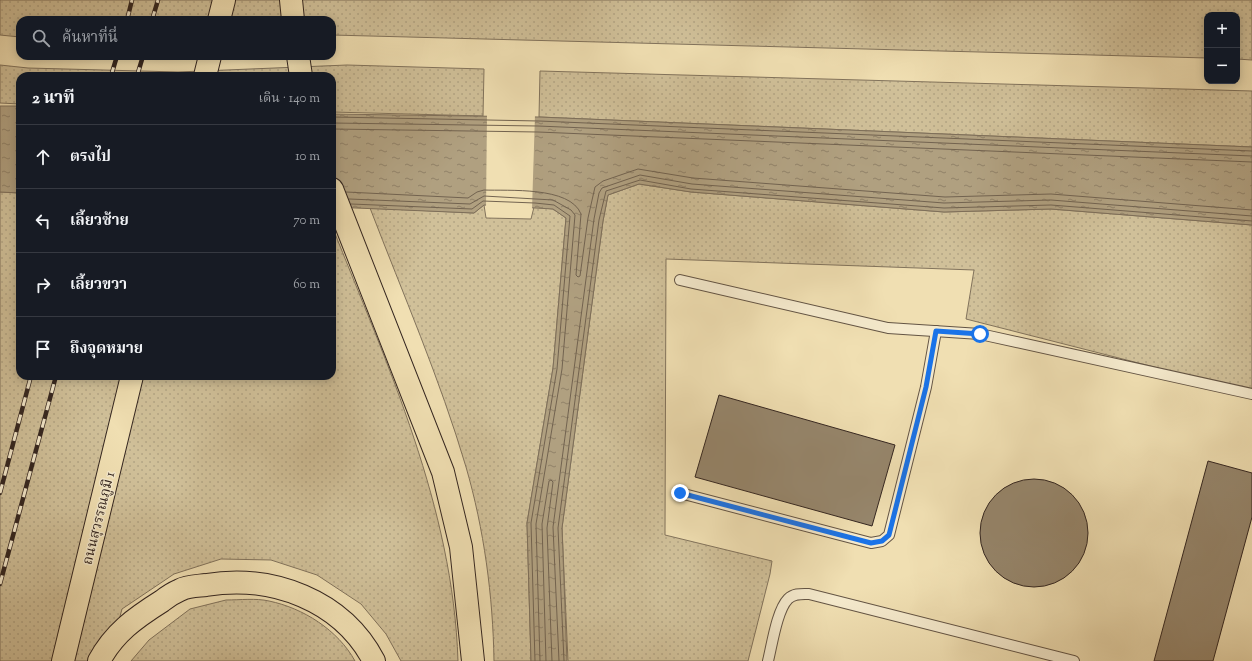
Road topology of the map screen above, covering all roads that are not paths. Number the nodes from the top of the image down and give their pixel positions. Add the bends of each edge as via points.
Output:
1 (224, 0) edge
2 (291, 0) edge
3 (220, 16) edge
4 (293, 16) edge
5 (209, 60) edge
6 (299, 60) edge
7 (206, 72) edge
8 (300, 72) edge
9 (336, 199) edge
10 (680, 280) dead end
11 (936, 331) junction
12 (131, 380) edge
13 (1252, 394) edge
14 (680, 493) dead end
15 (63, 661) edge
16 (99, 661) edge
17 (374, 661) edge
18 (473, 661) edge
19 (768, 661) edge
20 (1074, 661) edge

1 - 3 highway
2 - 4 highway
5 - 7 highway
6 - 8 highway
9 - 18 highway via 443,472 461,547
10 - 11 lane via 888,328
11 - 13 lane via 980,334
11 - 14 lane via 926,387 889,535 882,541 871,543
12 - 15 highway, ถนนสุวรรณภูมิ 1
16 - 17 highway via 104,651 132,620 180,589 223,582 269,585 310,598 346,622
19 - 20 lane via 782,608 789,598 796,594 809,594

